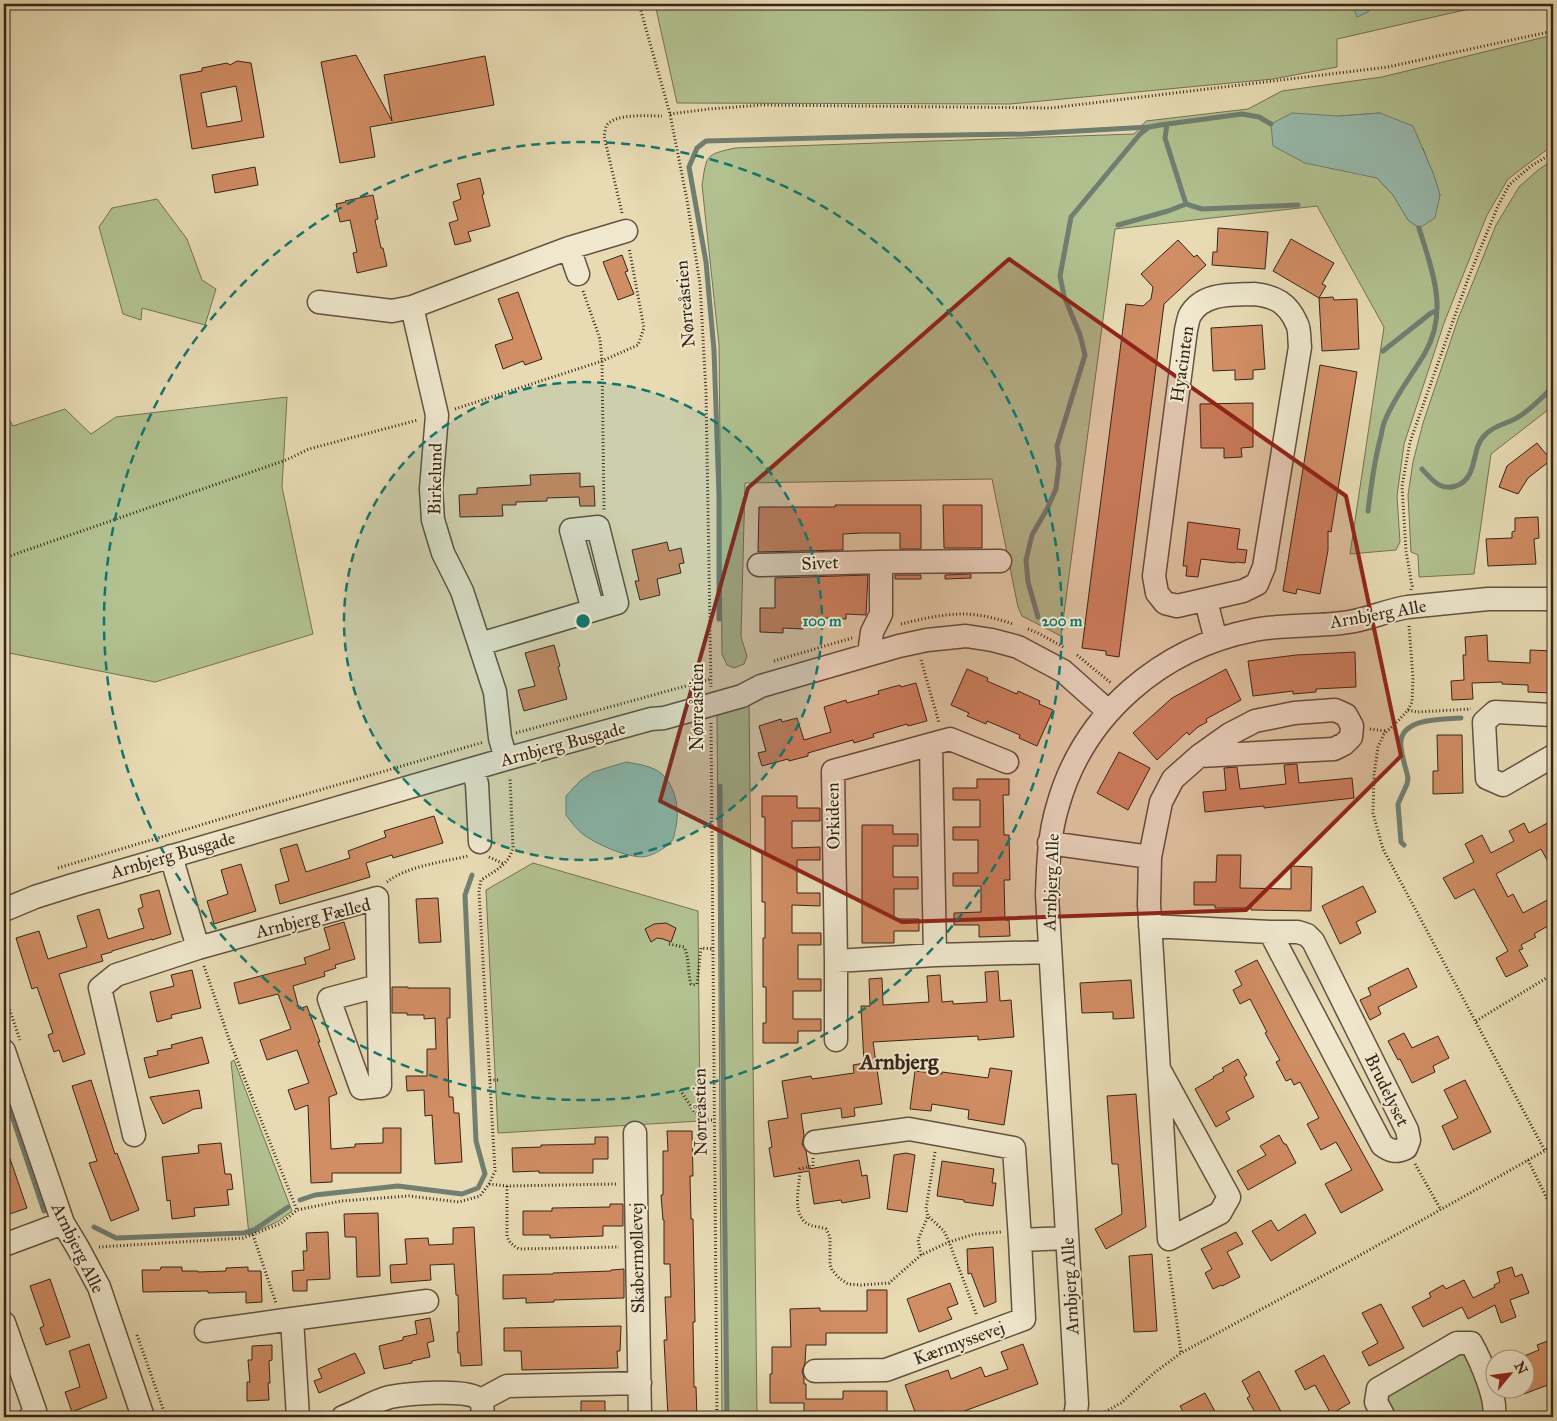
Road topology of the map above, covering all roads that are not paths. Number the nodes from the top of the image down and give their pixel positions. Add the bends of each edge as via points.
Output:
1 (626, 231) road end
2 (569, 248) junction
3 (578, 274) road end
4 (319, 302) dead end
5 (412, 307) junction
6 (598, 527) road end
7 (1000, 561) dead end
8 (881, 562) junction
9 (759, 565) dead end
10 (1553, 599) edge
11 (1206, 601) junction
12 (1216, 640) junction
13 (480, 644) junction
14 (869, 654) junction
15 (1108, 711) junction
16 (1553, 715) edge
17 (938, 743) junction
18 (503, 748) junction
19 (1199, 756) junction
20 (1553, 756) edge
21 (1007, 762) dead end
22 (473, 769) junction
23 (1049, 843) junction
24 (481, 851) road end
25 (171, 856) junction
26 (1150, 857) junction
27 (4, 910) edge
28 (1150, 926) junction
29 (1270, 932) junction
30 (198, 948) junction
31 (1050, 952) junction
32 (935, 956) junction
33 (836, 961) junction
34 (378, 986) dead end
35 (836, 1040) dead end
36 (13, 1050) edge
37 (1159, 1070) junction
38 (635, 1133) dead end
39 (134, 1135) dead end
40 (815, 1142) road end
41 (63, 1223) junction
42 (1020, 1236) junction
43 (1067, 1238) junction
44 (4, 1244) edge
45 (427, 1301) dead end
46 (287, 1320) junction
47 (4, 1323) edge
48 (206, 1331) dead end
49 (814, 1371) dead end
50 (12, 1373) edge
51 (640, 1383) junction
52 (481, 1409) edge
53 (30, 1417) edge
54 (143, 1417) edge
55 (298, 1417) edge
56 (343, 1417) edge
57 (640, 1417) edge
58 (1075, 1417) edge
59 (1384, 1417) edge
60 (1492, 1417) edge

1 - 2 street
2 - 3 street
2 - 5 street
4 - 5 street via 392,311
5 - 13 street, Birkelund via 437,415 433,520
6 - 13 street via 571,530 593,610
7 - 8 street, Sivet
8 - 9 street, Sivet
8 - 14 street via 881,614 872,632
10 - 12 street, Arnbjerg Alle via 1488,599 1397,608 1348,622 1255,629
11 - 11 street, Hyacinten via 1257,584 1264,567 1300,347 1297,324 1285,305 1269,296 1216,295 1200,304 1190,315 1186,330 1154,576 1157,593 1165,603 1177,606
11 - 12 street
12 - 15 street, Arnbjerg Alle via 1190,650 1150,674
13 - 18 street, Birkelund via 495,692
14 - 15 street, Arnbjerg Busgade via 916,642 966,636 992,640 1018,648 1063,671
14 - 18 street, Arnbjerg Busgade via 664,718
15 - 23 street, Arnbjerg Alle via 1074,760 1058,804
16 - 20 street via 1495,712 1484,722 1487,778 1504,785
17 - 21 street, Orkideen via 950,739
17 - 32 street
17 - 33 street, Orkideen via 833,771
18 - 22 street, Arnbjerg Busgade
19 - 19 street via 1255,721 1284,715 1334,710 1346,715 1352,726 1352,737 1334,748
19 - 26 street via 1173,779 1161,802
22 - 24 street via 477,784
22 - 25 street, Arnbjerg Busgade
23 - 26 street
23 - 31 street, Arnbjerg Alle
25 - 27 street, Arnbjerg Busgade via 73,884
25 - 30 street
26 - 28 street
28 - 29 street, Brudelyset
28 - 37 street
29 - 29 street, Brudelyset via 1298,932 1313,941 1407,1130 1409,1140 1406,1148 1390,1151 1382,1145
30 - 34 street, Arnbjerg Fælled via 377,898
30 - 39 street, Arnbjerg Fælled via 116,975 100,988
31 - 32 street
31 - 43 street, Arnbjerg Alle
32 - 33 street
33 - 35 street, Orkideen
36 - 41 street, Arnbjerg Alle
37 - 37 street via 1169,1239 1220,1213 1229,1197
38 - 51 street, Skabermøllevej
40 - 42 street, Kærmyssevej via 909,1128 1014,1148
41 - 44 street
41 - 54 street, Arnbjerg Alle via 99,1287
42 - 43 street
42 - 49 street, Kærmyssevej via 1024,1319 886,1370
43 - 58 street, Arnbjerg Alle via 1077,1404
45 - 46 street
46 - 48 street
46 - 55 street
47 - 50 street
50 - 53 street via 35,1412
51 - 52 street via 506,1386
51 - 57 street, Skabermøllevej
52 - 56 street via 474,1396 413,1394 389,1398
59 - 60 street via 1376,1402 1378,1389 1457,1343 1471,1342 1494,1402

